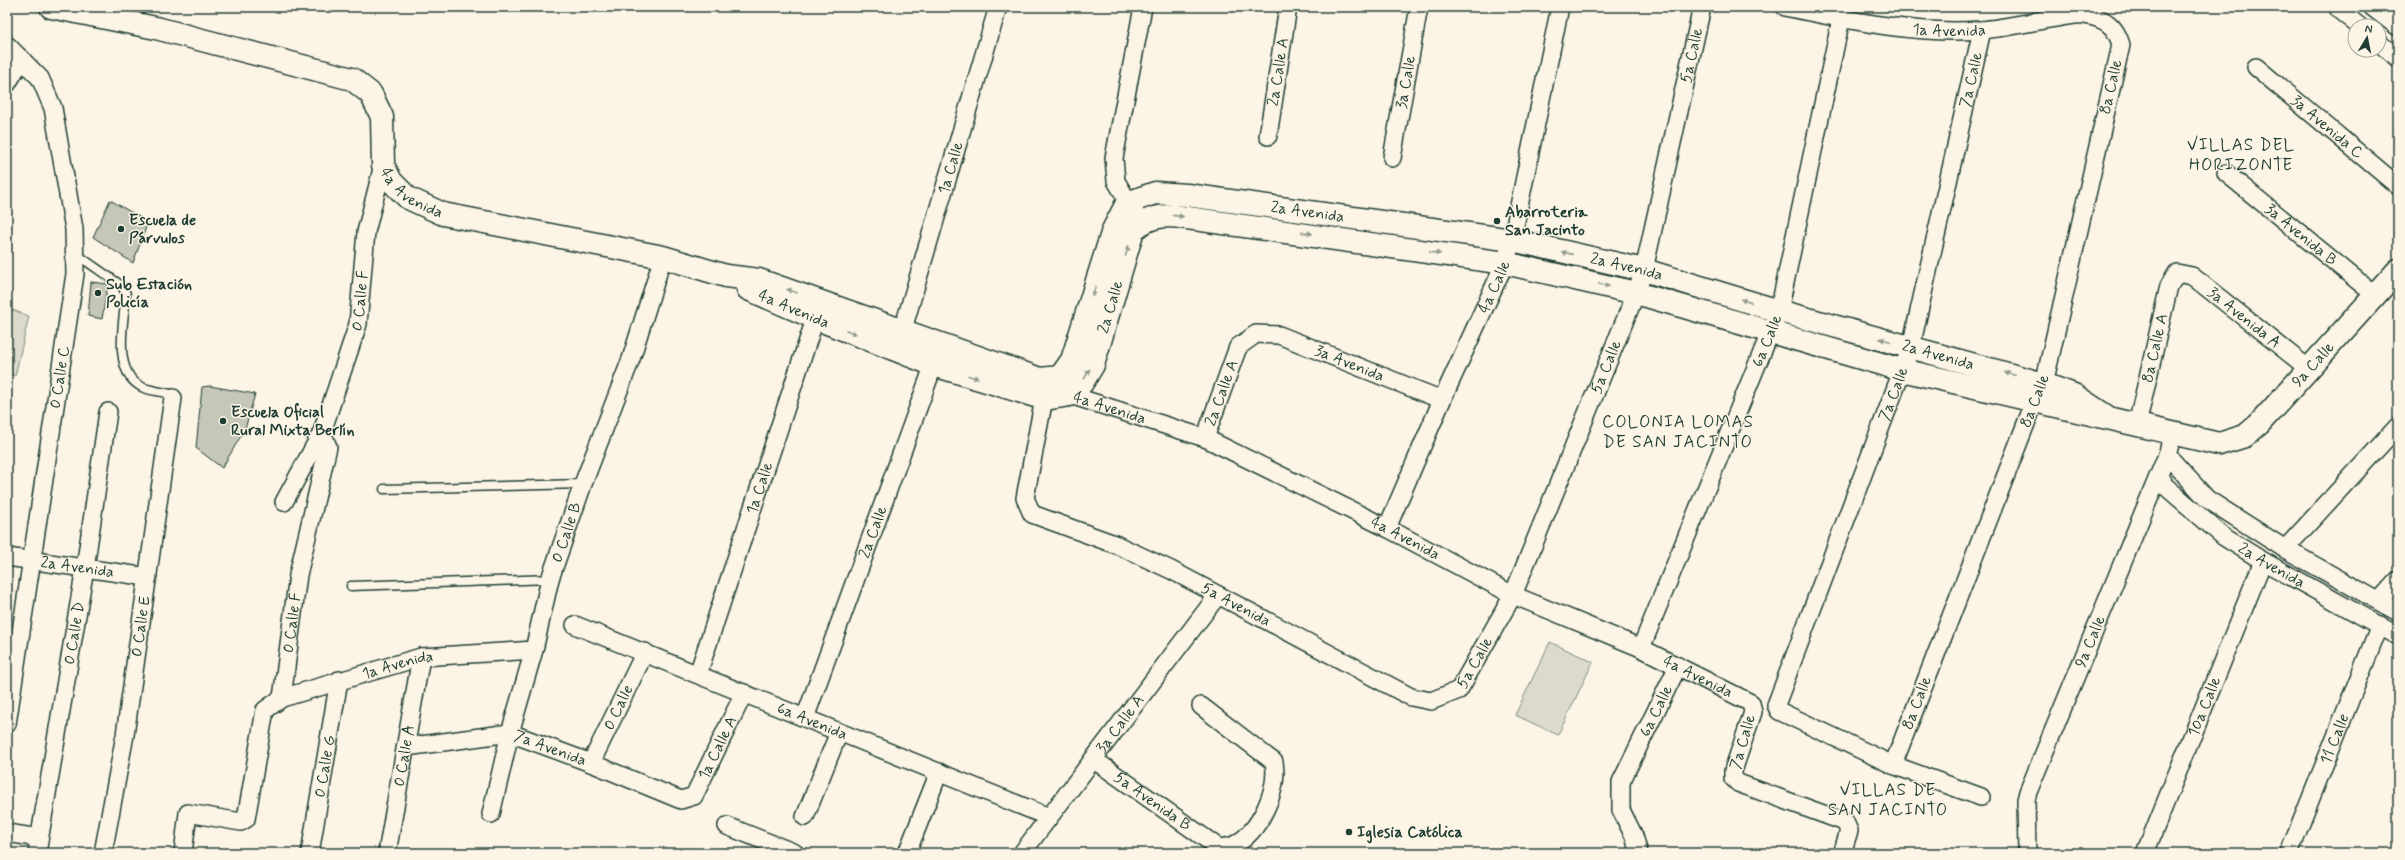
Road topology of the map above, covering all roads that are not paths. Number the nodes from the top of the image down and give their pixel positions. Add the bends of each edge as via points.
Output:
1 (51, 7) edge
2 (998, 7) edge
3 (1143, 7) edge
4 (1288, 7) edge
5 (1419, 7) edge
6 (1560, 7) edge
7 (1702, 7) edge
8 (1785, 7) edge
9 (2372, 7) edge
10 (2339, 10) dead end
11 (2349, 18) edge
12 (1841, 19) junction
13 (2112, 24) joint
14 (2398, 27) edge
15 (1982, 30) junction
16 (7, 45) edge
17 (2387, 49) edge
18 (2398, 58) edge
19 (22, 59) junction
20 (2256, 67) dead end
21 (7, 84) edge
22 (1268, 136) dead end
23 (1392, 158) dead end
24 (383, 165) junction
25 (2226, 173) dead end
26 (2398, 186) edge
27 (1127, 203) junction
28 (1141, 223) junction
29 (1512, 240) junction
30 (76, 254) junction
31 (662, 257) junction
32 (1505, 263) junction
33 (1644, 270) junction
34 (2398, 270) edge
35 (2177, 273) joint
36 (1636, 293) junction
37 (2375, 295) junction
38 (818, 310) junction
39 (1779, 311) junction
40 (903, 329) junction
41 (1771, 333) junction
42 (1256, 334) joint
43 (1910, 347) junction
44 (938, 355) junction
45 (2309, 369) junction
46 (1902, 370) junction
47 (2044, 384) junction
48 (1052, 386) junction
49 (173, 398) joint
50 (1442, 400) junction
51 (2034, 402) junction
52 (108, 412) dead end
53 (2109, 418) junction
54 (2137, 425) junction
55 (2398, 426) edge
56 (322, 432) junction
57 (2173, 434) junction
58 (1205, 438) junction
59 (2219, 444) joint
60 (2167, 455) junction
61 (2158, 476) junction
62 (583, 484) junction
63 (384, 489) dead end
64 (284, 502) dead end
65 (1027, 508) joint
66 (1387, 528) junction
67 (2285, 549) junction
68 (7, 557) edge
69 (33, 560) junction
70 (2263, 561) junction
71 (85, 568) junction
72 (148, 577) junction
73 (550, 579) junction
74 (2398, 580) edge
75 (351, 586) dead end
76 (1218, 595) junction
77 (1513, 595) junction
78 (2379, 601) junction
79 (2398, 612) edge
80 (575, 625) dead end
81 (2380, 625) junction
82 (2398, 636) edge
83 (1641, 648) junction
84 (534, 650) junction
85 (645, 652) junction
86 (421, 657) junction
87 (1678, 666) junction
88 (698, 674) junction
89 (339, 680) junction
90 (744, 693) junction
91 (1443, 698) joint
92 (275, 702) junction
93 (1201, 706) dead end
94 (1753, 706) joint
95 (805, 718) junction
96 (7, 724) edge
97 (839, 732) junction
98 (510, 733) junction
99 (406, 747) junction
100 (1093, 759) junction
101 (591, 763) junction
102 (1893, 765) junction
103 (938, 772) junction
104 (1981, 797) dead end
105 (688, 800) joint
106 (492, 814) dead end
107 (805, 817) dead end
108 (1049, 817) junction
109 (727, 826) dead end
110 (7, 833) edge
111 (38, 845) edge
112 (1029, 851) edge
113 (104, 853) edge
114 (183, 853) edge
115 (310, 853) edge
116 (387, 853) edge
117 (795, 853) edge
118 (907, 853) edge
119 (1639, 853) edge
120 (1842, 853) edge
121 (2027, 853) edge
122 (2145, 853) edge
123 (2289, 853) edge

1 - 24 street, 4a Avenida via 156,28 352,79 371,94 382,117
2 - 40 street, 1a Calle
3 - 27 street via 1114,158 1116,181
4 - 22 street, 2a Calle A
5 - 23 street, 3a Calle
6 - 29 street, 4a Calle
7 - 33 street, 5a Calle
8 - 12 street, 1a Avenida
9 - 14 street
10 - 11 street
12 - 15 street, 1a Avenida via 1952,32
12 - 39 street, 6a Calle
13 - 15 street, 1a Avenida via 2084,14
13 - 47 street, 8a Calle via 2121,46
15 - 43 street, 7a Calle
16 - 19 street, 0 Calle C
17 - 18 street
19 - 21 street
19 - 30 street, 0 Calle C via 40,78 53,108
20 - 26 street, 3a Avenida C
24 - 31 street, 4a Avenida via 391,181 408,198 443,214
24 - 56 street, 0 Calle F via 366,232 358,324
25 - 37 street, 3a Avenida B
27 - 28 street
27 - 29 street, 2a Avenida via 1155,193 1187,195
27 -> 48 street, 2a Calle via 1113,230 1072,360
28 -> 32 street, 2a Avenida via 1156,216 1173,216
48 -> 28 street, 2a Calle via 1082,383 1093,365 1133,230
29 - 32 street, 4a Calle
33 -> 29 street, 2a Avenida
30 - 49 lane via 122,286 126,294 123,351 124,367 129,379 142,387 170,394
30 - 69 street, 0 Calle C
31 - 38 street, 4a Avenida via 726,276 759,280
31 - 62 street, 0 Calle B via 631,359
32 -> 36 street, 2a Avenida
32 - 50 street, 4a Calle
33 - 36 street, 5a Calle
39 -> 33 street, 2a Avenida
34 - 37 street, 9a Calle
35 - 45 street, 3a Avenida A via 2192,276
35 - 54 street, 8a Calle A via 2169,286
36 - 41 street, 2a Avenida
36 - 77 street, 5a Calle
37 - 45 street, 9a Calle
38 - 40 street, 4a Avenida
38 -> 44 street, 4a Avenida
38 - 88 street, 1a Calle
39 - 41 street, 6a Calle
43 -> 39 street, 2a Avenida
40 - 44 street, 4a Avenida
41 - 46 street, 2a Avenida
41 - 83 street, 6a Calle
42 - 50 street, 3a Avenida via 1279,336
42 - 58 street, 2a Calle A via 1238,347
43 - 46 street, 7a Calle
47 -> 43 street, 2a Avenida
44 - 48 street, 4a Avenida
44 - 95 street, 2a Calle
45 - 59 street, 9a Calle via 2245,436
46 - 51 street, 2a Avenida
46 - 102 street, 7a Calle via 1777,699 1779,711
47 - 51 street, 8a Calle
47 - 53 street, 2a Avenida via 2074,395
48 - 58 street, 4a Avenida
48 - 65 street, 2a Calle via 1025,498
49 - 72 street, 0 Calle E
50 - 66 street, 4a Calle
51 - 53 street, 2a Avenida
51 - 102 street, 8a Calle
52 - 71 street, 0 Calle D
53 - 54 street, 2a Avenida
54 - 57 street, 2a Avenida
55 - 67 street
56 - 64 street, 0 Calle F
56 - 92 street, 0 Calle F via 328,447 298,575
57 - 59 street, 2a Avenida
57 - 60 street, 9a Calle
58 - 66 street, 4a Avenida
60 - 61 street, 9a Calle
60 - 67 street, 2a Avenida via 2207,499
61 - 70 street, 2a Avenida via 2164,485 2224,537
61 - 121 street, 9a Calle via 2028,792
62 - 63 lane
62 - 73 street, 0 Calle B
65 - 76 street, 5a Avenida via 1043,520 1118,545
66 - 77 street, 4a Avenida
67 - 78 street, 2a Avenida
68 - 69 street, 2a Avenida
69 - 71 street, 2a Avenida
69 - 96 street, 0 Calle C
70 - 81 street, 2a Avenida
70 - 122 street, 10a Calle
71 - 72 street, 2a Avenida
71 - 111 street, 0 Calle D
72 - 113 street, 0 Calle E via 125,735
73 - 75 lane
73 - 84 street, 0 Calle B
74 - 78 street
76 - 91 street, 5a Avenida via 1411,697 1431,701
76 - 100 street, 3a Calle A
77 - 83 street, 4a Avenida
77 - 91 street, 5a Calle via 1459,690
78 - 79 street, 2a Avenida
80 - 85 street, 6a Avenida
81 - 82 street, 2a Avenida
81 - 123 street, 11 Calle
83 - 87 street, 4a Avenida
84 - 86 street, 1a Avenida
84 - 98 street, 0 Calle B
85 - 88 street, 6a Avenida
85 - 101 street, 0 Calle
86 - 89 street, 1a Avenida
86 - 99 street, 0 Calle A
87 - 94 street, 4a Avenida
87 - 119 street, 6a Calle via 1622,782 1621,810
88 - 90 street, 6a Avenida
89 - 92 street, 1a Avenida
89 - 115 street, 0 Calle G
90 - 95 street, 6a Avenida
90 - 105 street, 1a Calle A via 694,796
92 - 114 street, 0 Calle F via 265,710 246,819 241,822 188,813
93 - 100 street, 5a Avenida B via 1274,762 1276,775 1271,796 1248,834 1234,845 1219,848
94 - 120 street, 7a Calle via 1733,778 1738,783 1845,822 1849,831
95 - 97 street, 6a Avenida
97 - 103 street, 6a Avenida
97 - 107 street
98 - 99 street, 7a Avenida
98 - 101 street, 7a Avenida
98 - 106 street, 0 Calle B
99 - 116 street, 0 Calle A
100 - 108 street, 3a Calle A
101 - 105 street, 7a Avenida via 681,800
102 - 104 street
103 - 108 street, 6a Avenida
103 - 118 street
108 - 112 street, 3a Calle A
109 - 117 street
110 - 111 street

